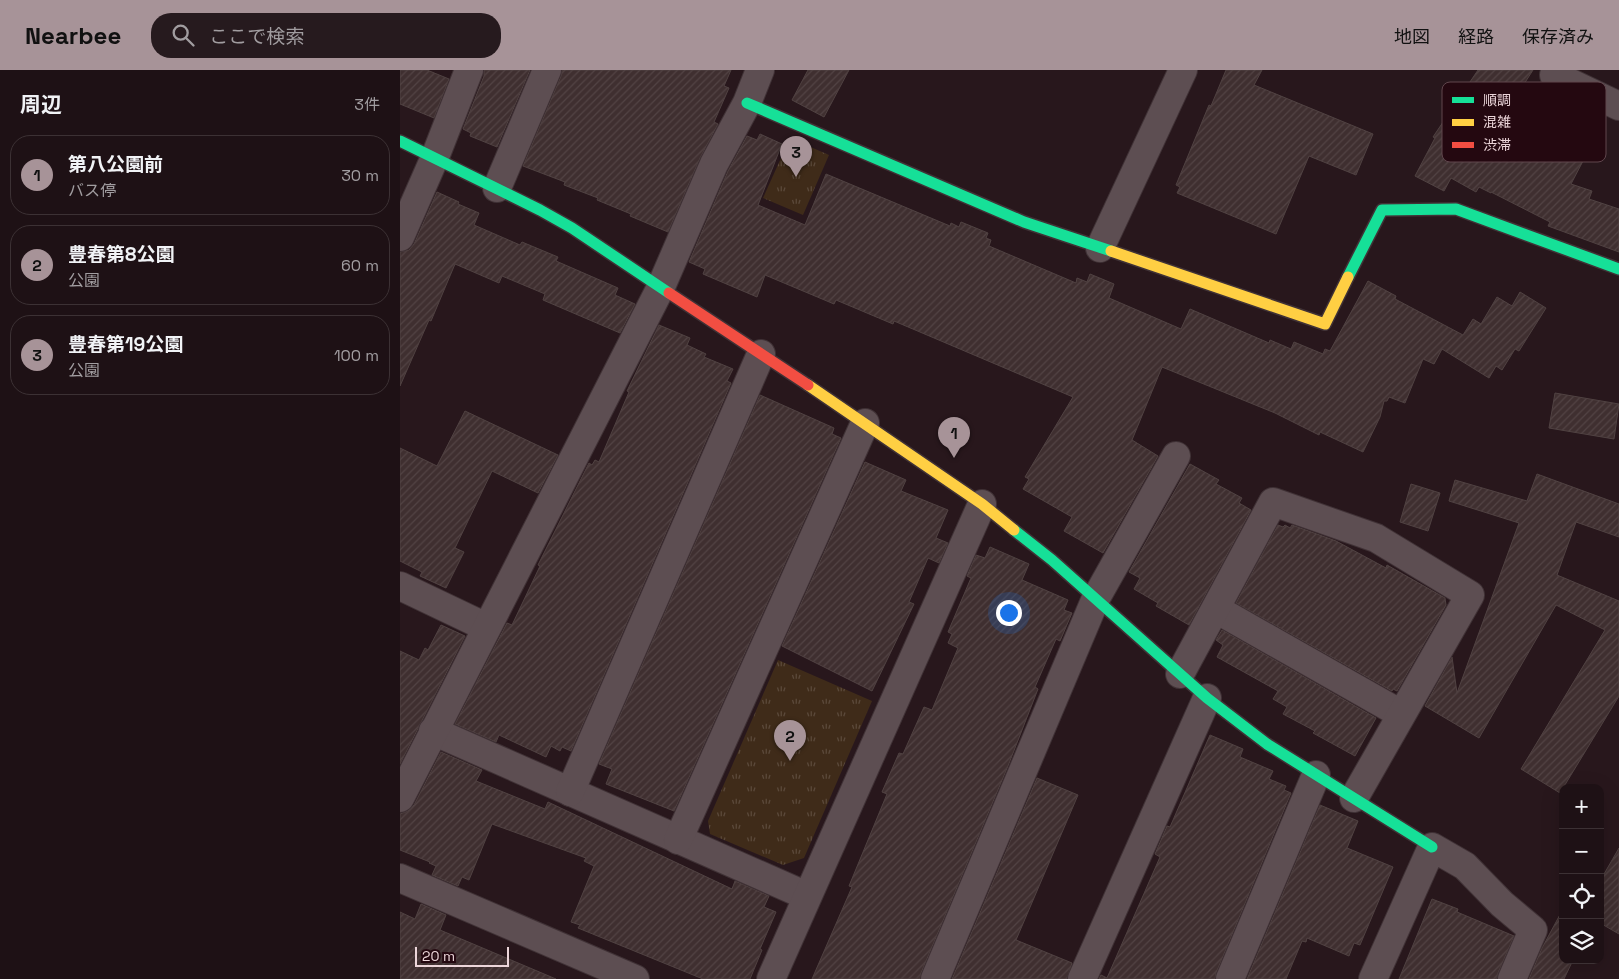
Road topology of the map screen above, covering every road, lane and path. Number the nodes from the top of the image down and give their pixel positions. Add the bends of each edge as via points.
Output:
1 (469, 70) edge
2 (547, 70) edge
3 (759, 70) edge
4 (1183, 70) edge
5 (1557, 70) edge
6 (1569, 82) edge
7 (1606, 100) edge
8 (747, 103) junction
9 (1619, 106) edge
10 (400, 141) edge
11 (435, 158) junction
12 (497, 188) junction
13 (400, 237) edge
14 (1100, 248) junction
15 (1619, 270) edge
16 (660, 289) junction
17 (761, 354) junction
18 (865, 423) junction
19 (1176, 456) dead end
20 (982, 504) junction
21 (400, 586) edge
22 (1096, 598) junction
23 (1216, 609) junction
24 (486, 627) junction
25 (1180, 674) junction
26 (1207, 698) junction
27 (1402, 714) junction
28 (433, 732) junction
29 (1316, 775) junction
30 (570, 792) junction
31 (400, 798) edge
32 (1354, 798) junction
33 (678, 840) junction
34 (1432, 847) junction
35 (400, 878) edge
36 (807, 896) junction
37 (635, 979) edge
38 (771, 979) edge
39 (934, 979) edge
40 (1082, 979) edge
41 (1230, 979) edge
42 (1373, 979) edge
43 (1512, 979) edge

1 - 11 street
2 - 12 street
3 - 8 street
4 - 14 street
5 - 6 street via 1554,75
7 - 9 street
8 - 14 street via 1024,222
8 - 16 street via 714,164
10 - 11 street
11 - 12 street
11 - 13 street
12 - 16 street via 572,228
14 - 15 street via 1325,324 1382,210 1456,209
16 - 17 street
16 - 24 street
17 - 18 street
17 - 30 street
18 - 20 street
18 - 33 street
19 - 22 street
20 - 22 street
20 - 36 street
21 - 24 street
22 - 25 street
22 - 39 street
23 - 25 street
23 - 27 street
23 - 27 street via 1273,502 1376,538 1470,595
24 - 28 street
25 - 26 street
26 - 29 street via 1267,744
26 - 40 street
27 - 32 street
28 - 30 street
28 - 31 street
29 - 32 street
29 - 41 street
30 - 33 street
32 - 34 street
33 - 36 street
34 - 42 street
34 - 43 street via 1465,866 1533,930
35 - 37 street
36 - 38 street

